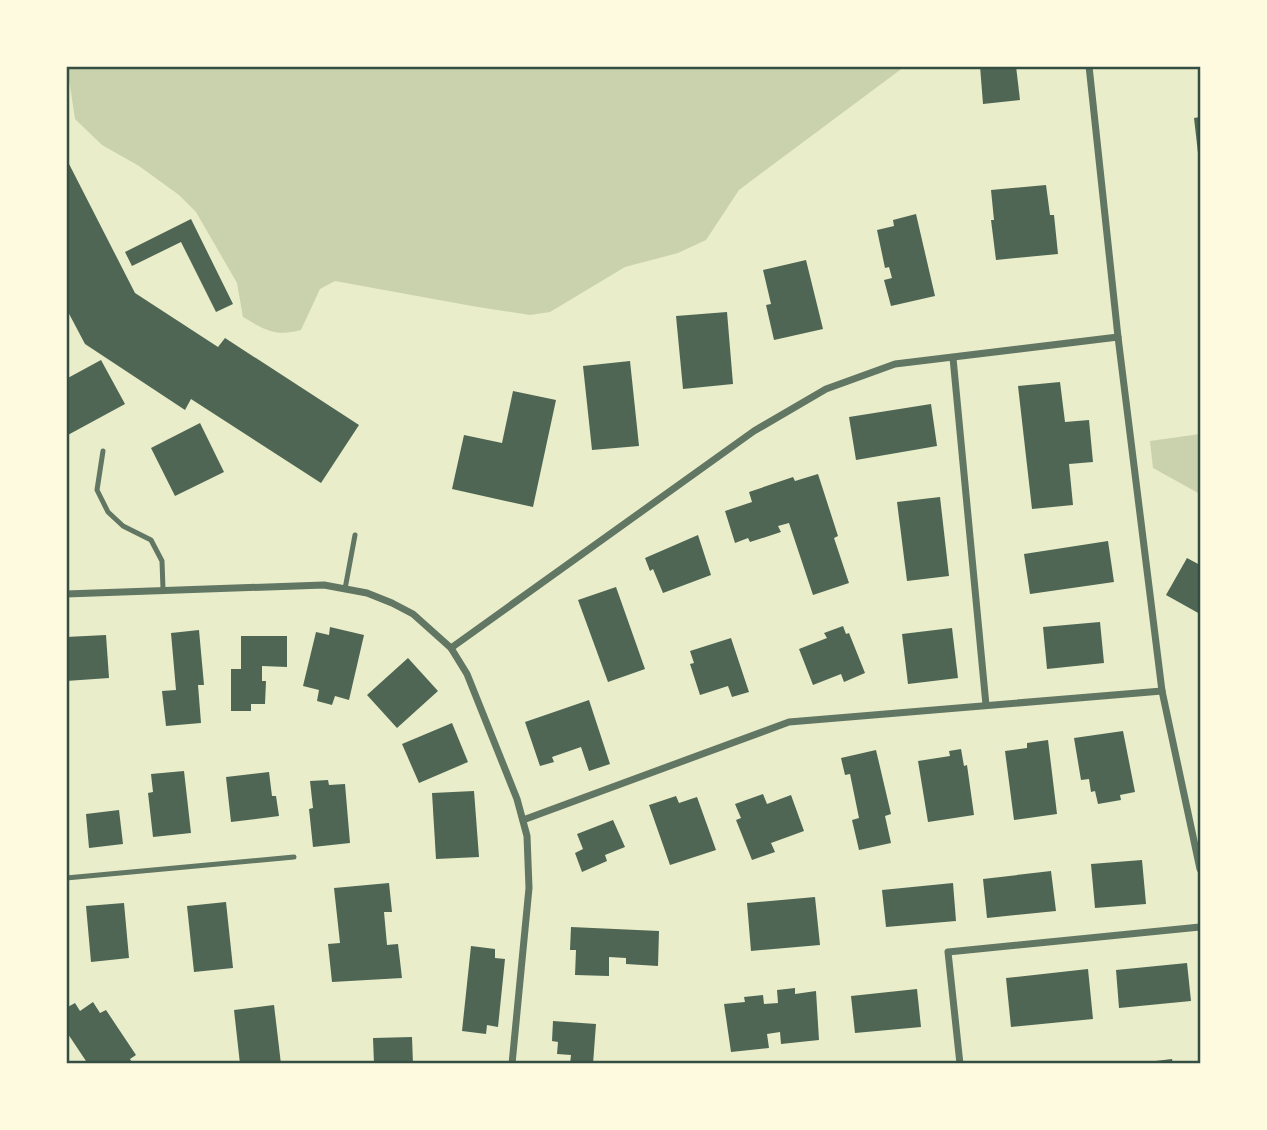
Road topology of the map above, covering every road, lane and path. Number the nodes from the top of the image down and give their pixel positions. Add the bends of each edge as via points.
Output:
1 (1089, 66) edge
2 (1118, 337) junction
3 (953, 358) junction
4 (103, 450) dead end
5 (355, 535) dead end
6 (163, 589) junction
7 (345, 589) junction
8 (66, 594) edge
9 (451, 648) junction
10 (1162, 691) junction
11 (986, 705) junction
12 (523, 820) junction
13 (294, 857) dead end
14 (1200, 869) edge
15 (66, 878) edge
16 (1200, 927) edge
17 (512, 1063) edge
18 (960, 1063) edge

1 - 2 street
2 - 3 street
2 - 10 street
3 - 9 street via 895,365 826,389 754,431
3 - 11 street
4 - 6 lane via 97,490 108,512 122,526 151,540 162,561
5 - 7 lane
6 - 7 street via 324,585
6 - 8 street
7 - 9 street via 368,593 413,614
9 - 12 street via 467,674
10 - 11 street
10 - 14 street
11 - 12 street via 789,722
12 - 17 street via 529,888
13 - 15 lane
16 - 18 street via 948,952

